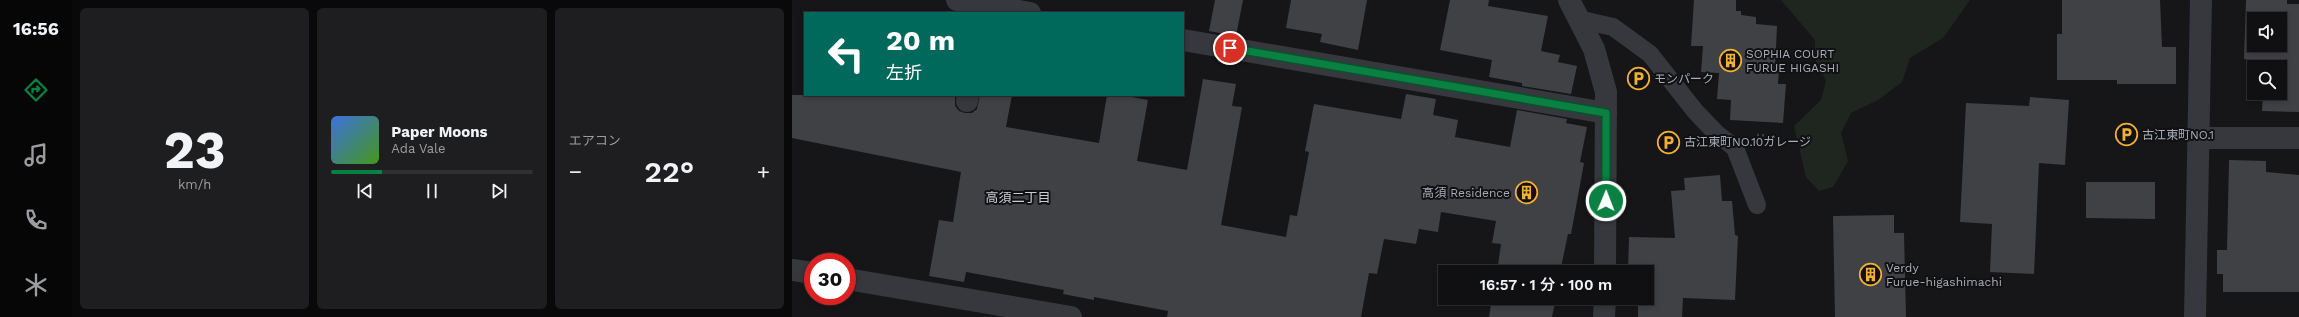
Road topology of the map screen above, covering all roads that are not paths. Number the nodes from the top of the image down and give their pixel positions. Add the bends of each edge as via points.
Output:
1 (957, 0) edge
2 (2201, 0) edge
3 (986, 9) edge
4 (1573, 9) edge
5 (1019, 12) edge
6 (1184, 40) edge
7 (1606, 113) junction
8 (2199, 138) junction
9 (2299, 138) edge
10 (1757, 205) dead end
11 (1605, 265) edge
12 (792, 270) edge
13 (804, 272) edge
14 (856, 281) edge
15 (1605, 305) edge
16 (1071, 317) edge
17 (1604, 317) edge
18 (2196, 317) edge

1 - 3 street
2 - 8 street
3 - 5 street
4 - 7 street via 1594,50 1606,92
4 - 10 lane via 1613,27 1650,54 1695,111 1735,148
6 - 7 street
7 - 11 street
8 - 9 street
8 - 18 street
12 - 13 street
14 - 16 street
15 - 17 street

